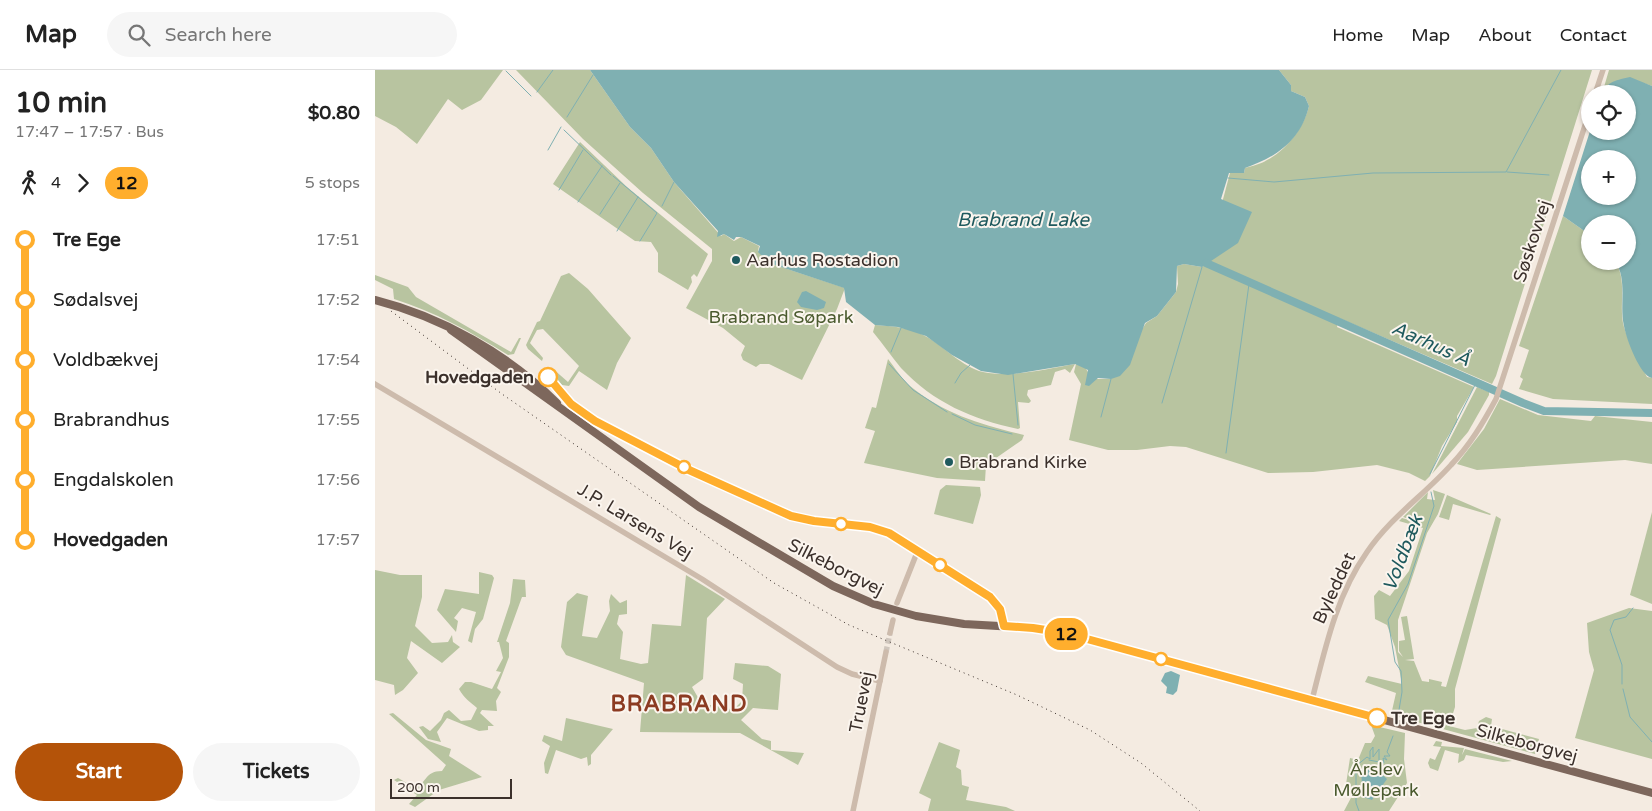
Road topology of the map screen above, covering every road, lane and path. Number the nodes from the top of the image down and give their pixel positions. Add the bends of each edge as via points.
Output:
1 (1603, 70) edge
2 (1598, 85) edge
3 (1581, 138) edge
4 (375, 300) edge
5 (375, 384) edge
6 (1433, 483) joint
7 (918, 550) dead end
8 (897, 603) dead end
9 (893, 620) dead end
10 (890, 633) tunnel mouth
11 (886, 652) tunnel mouth
12 (880, 682) junction
13 (1312, 700) junction
14 (1652, 793) edge
15 (853, 811) edge

1 - 2 street
3 - 6 street, Søskovvej via 1496,399 1467,447
4 - 13 main road, Silkeborgvej via 417,312 474,340 503,358 566,411 706,511 816,578 864,600 933,620 1060,632
5 - 12 street, J.P. Larsens Vej via 708,582 837,667
6 - 13 street, Byleddet via 1382,532 1352,576 1332,623
7 - 8 street
9 - 10 street
11 - 12 street, Truevej
12 - 15 street, Truevej
13 - 14 main road, Silkeborgvej

